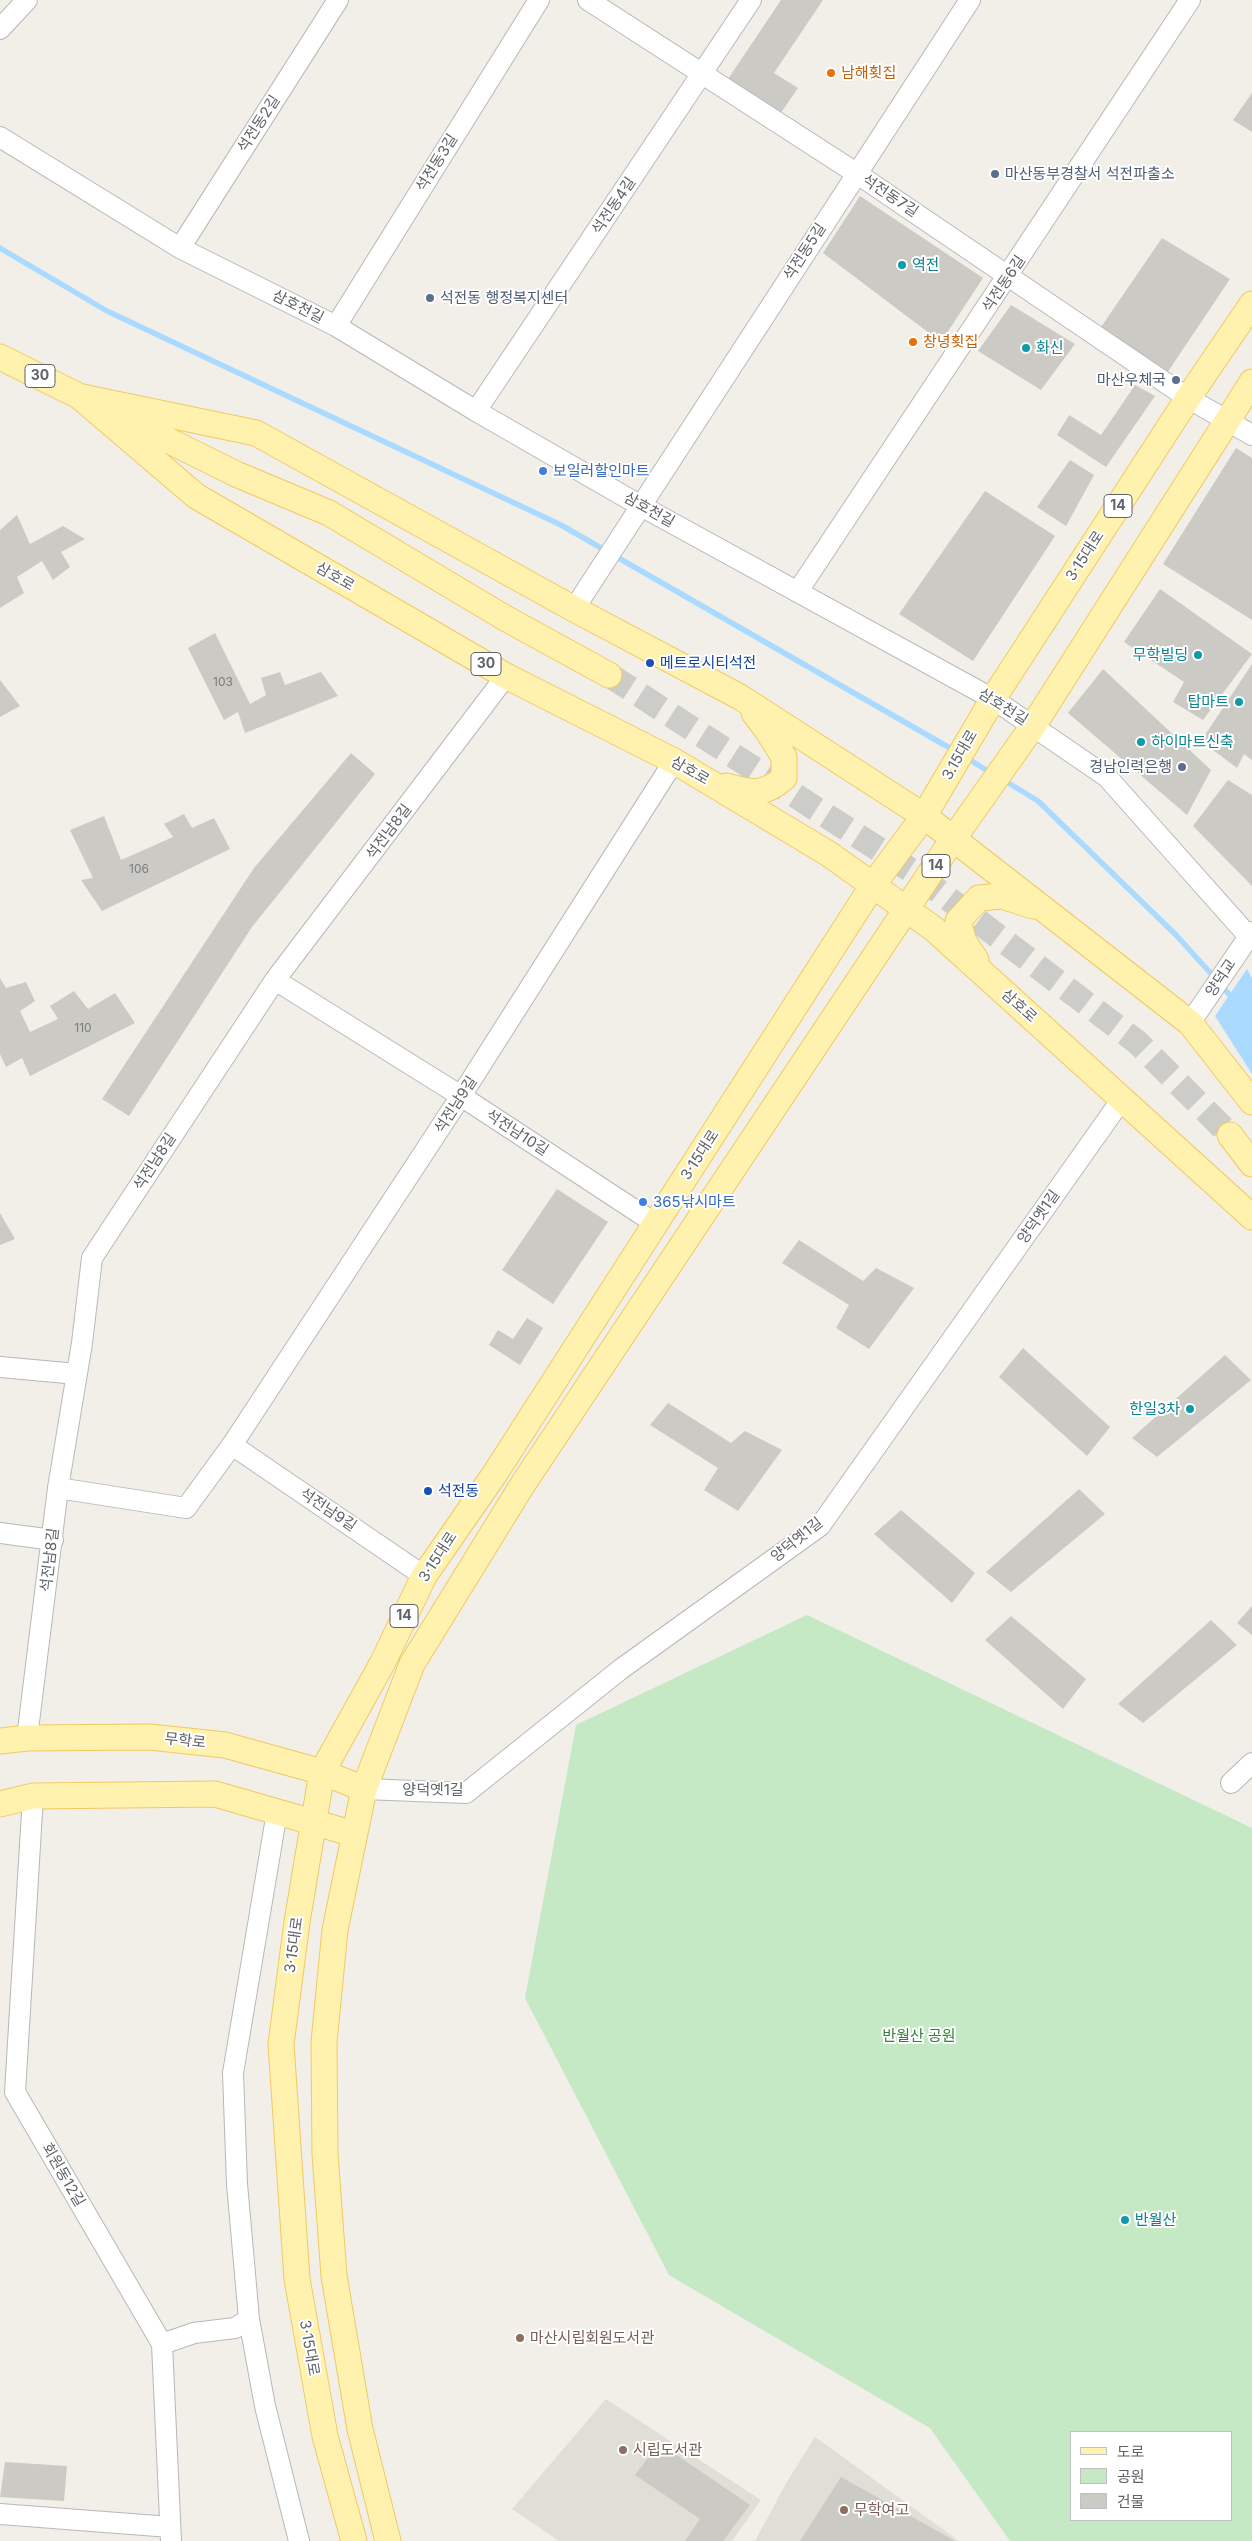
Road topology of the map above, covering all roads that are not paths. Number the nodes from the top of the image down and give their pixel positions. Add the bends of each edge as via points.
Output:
1 (27, 0) edge
2 (338, 0) edge
3 (539, 0) edge
4 (588, 0) edge
5 (751, 0) edge
6 (970, 0) edge
7 (1190, 0) edge
8 (0, 29) edge
9 (702, 74) junction
10 (0, 136) edge
11 (856, 173) junction
12 (180, 248) junction
13 (1009, 276) junction
14 (1252, 304) edge
15 (336, 326) junction
16 (0, 357) edge
17 (1252, 382) edge
18 (79, 396) junction
19 (1188, 398) junction
20 (476, 411) junction
21 (1227, 421) junction
22 (1252, 435) edge
23 (637, 512) junction
24 (798, 591) junction
25 (578, 602) junction
26 (609, 675) tunnel mouth
27 (506, 676) junction
28 (740, 697) junction
29 (990, 704) junction
30 (1030, 730) junction
31 (674, 761) junction
32 (709, 782) junction
33 (929, 809) junction
34 (959, 830) junction
35 (873, 885) junction
36 (907, 910) junction
37 (1047, 910) junction
38 (1249, 939) edge
39 (989, 979) junction
40 (274, 980) junction
41 (1196, 1016) junction
42 (462, 1096) junction
43 (1122, 1099) junction
44 (1252, 1102) edge
45 (1230, 1135) tunnel mouth
46 (1252, 1164) edge
47 (1252, 1217) edge
48 (656, 1224) junction
49 (0, 1367) edge
50 (77, 1374) junction
51 (232, 1445) junction
52 (58, 1488) junction
53 (0, 1533) edge
54 (53, 1540) junction
55 (424, 1576) junction
56 (27, 1738) junction
57 (0, 1741) edge
58 (1252, 1763) edge
59 (322, 1772) junction
60 (1231, 1783) dead end
61 (364, 1789) junction
62 (33, 1796) junction
63 (0, 1804) edge
64 (277, 1812) junction
65 (314, 1824) junction
66 (354, 1834) junction
67 (7, 2091) edge
68 (249, 2319) junction
69 (162, 2344) junction
70 (0, 2514) edge
71 (171, 2534) edge
72 (299, 2541) edge
73 (354, 2541) edge
74 (388, 2541) edge

1 - 8 street
2 - 12 street, 석전동2길
3 - 15 street, 석전동3길
4 - 9 street, 석전동7길
5 - 9 street, 석전동4길
6 - 11 street, 석전동5길
7 - 13 street, 석전동6길
9 - 11 street, 석전동7길
9 - 20 street, 석전동4길
10 - 12 street, 삼호천길
11 - 13 street, 석전동7길
11 - 23 street, 석전동5길
12 - 15 street, 삼호천길
13 - 19 street, 석전동7길
13 - 24 street, 석전동6길
14 - 19 main road, 3·15대로 / 14
15 - 20 street, 삼호천길
16 - 18 main road, 삼호로 / 30
17 - 21 main road, 14
18 - 25 main road, 삼호로 / 30 via 256,433
18 - 26 main road, 삼호로 via 236,474 329,513 505,618
18 - 27 main road, 삼호로 / 30 via 196,496
19 - 21 street, 석전동7길
19 - 29 main road, 3·15대로 / 14
20 - 23 street, 삼호천길
21 - 22 street, 석전동7길
21 - 30 main road, 14
23 - 24 street, 삼호천길
23 - 25 street, 석전동5길
24 - 29 street, 삼호천길
25 - 28 main road, 삼호로 / 30
27 - 31 main road, 삼호로 / 30
27 - 40 street, 석전남8길
28 - 32 main road via 784,757 784,778 770,790 751,792
28 - 33 main road, 삼호로 / 30
29 - 30 street, 삼호천길
29 - 33 main road, 3.15대로 / 14
30 - 34 main road, 14
30 - 38 street, 삼호천길 via 1107,777
31 - 32 main road, 삼호로 / 30
31 - 42 street, 석전남9길
32 - 35 main road, 삼호로 / 30 via 829,854
33 - 34 main road, 삼호로
33 - 35 main road, 3·15대로 / 14
34 - 36 main road, 14
34 - 37 main road, 삼호로
35 - 36 main road, 삼호로 / 30
35 - 48 main road, 3·15대로 / 14
36 - 39 main road, 삼호로 via 934,929
36 - 61 main road, 14 via 522,1484 412,1664
37 - 39 main road via 1002,896 978,898 958,921 964,942
37 - 41 main road, 삼호로
38 - 41 street, 양덕교
39 - 43 main road, 삼호로
40 - 42 street, 석전남10길
40 - 50 street, 석전남8길 via 92,1258
41 - 44 main road, 삼호로
42 - 48 street, 석전남10길
42 - 51 street, 석전남9길
43 - 47 main road, 삼호로
43 - 61 street, 양덕옛1길 via 820,1526 621,1669 466,1793
45 - 46 main road
48 - 55 main road, 3·15대로 / 14 via 494,1475
49 - 50 street
50 - 52 street, 석전남8길
51 - 52 street, 석전남9길 via 186,1508
51 - 55 street, 석전남9길
52 - 54 street, 석전남8길
53 - 54 street
54 - 56 street, 석전남8길
55 - 59 main road, 3·15대로 / 14 via 383,1662
56 - 57 main road, 무학로
56 - 59 main road, 무학로 via 150,1738 225,1745
58 - 60 street
59 - 61 main road, 무학로
59 - 65 main road, 3·15대로 / 14
61 - 66 main road, 14
62 - 63 main road
62 - 64 main road via 215,1794
62 - 67 street, 회원동12길
64 - 65 main road
64 - 68 street via 233,2073 237,2184
65 - 66 main road
65 - 73 main road, 3·15대로 / 14 via 281,2044 297,2279 325,2436
66 - 74 main road, 14 via 336,1930 324,2042 325,2154 334,2276 360,2429
67 - 69 street, 회원동12길
68 - 69 street via 235,2328 194,2333
68 - 72 street via 265,2406
69 - 71 street, 회원동12길
70 - 71 street

